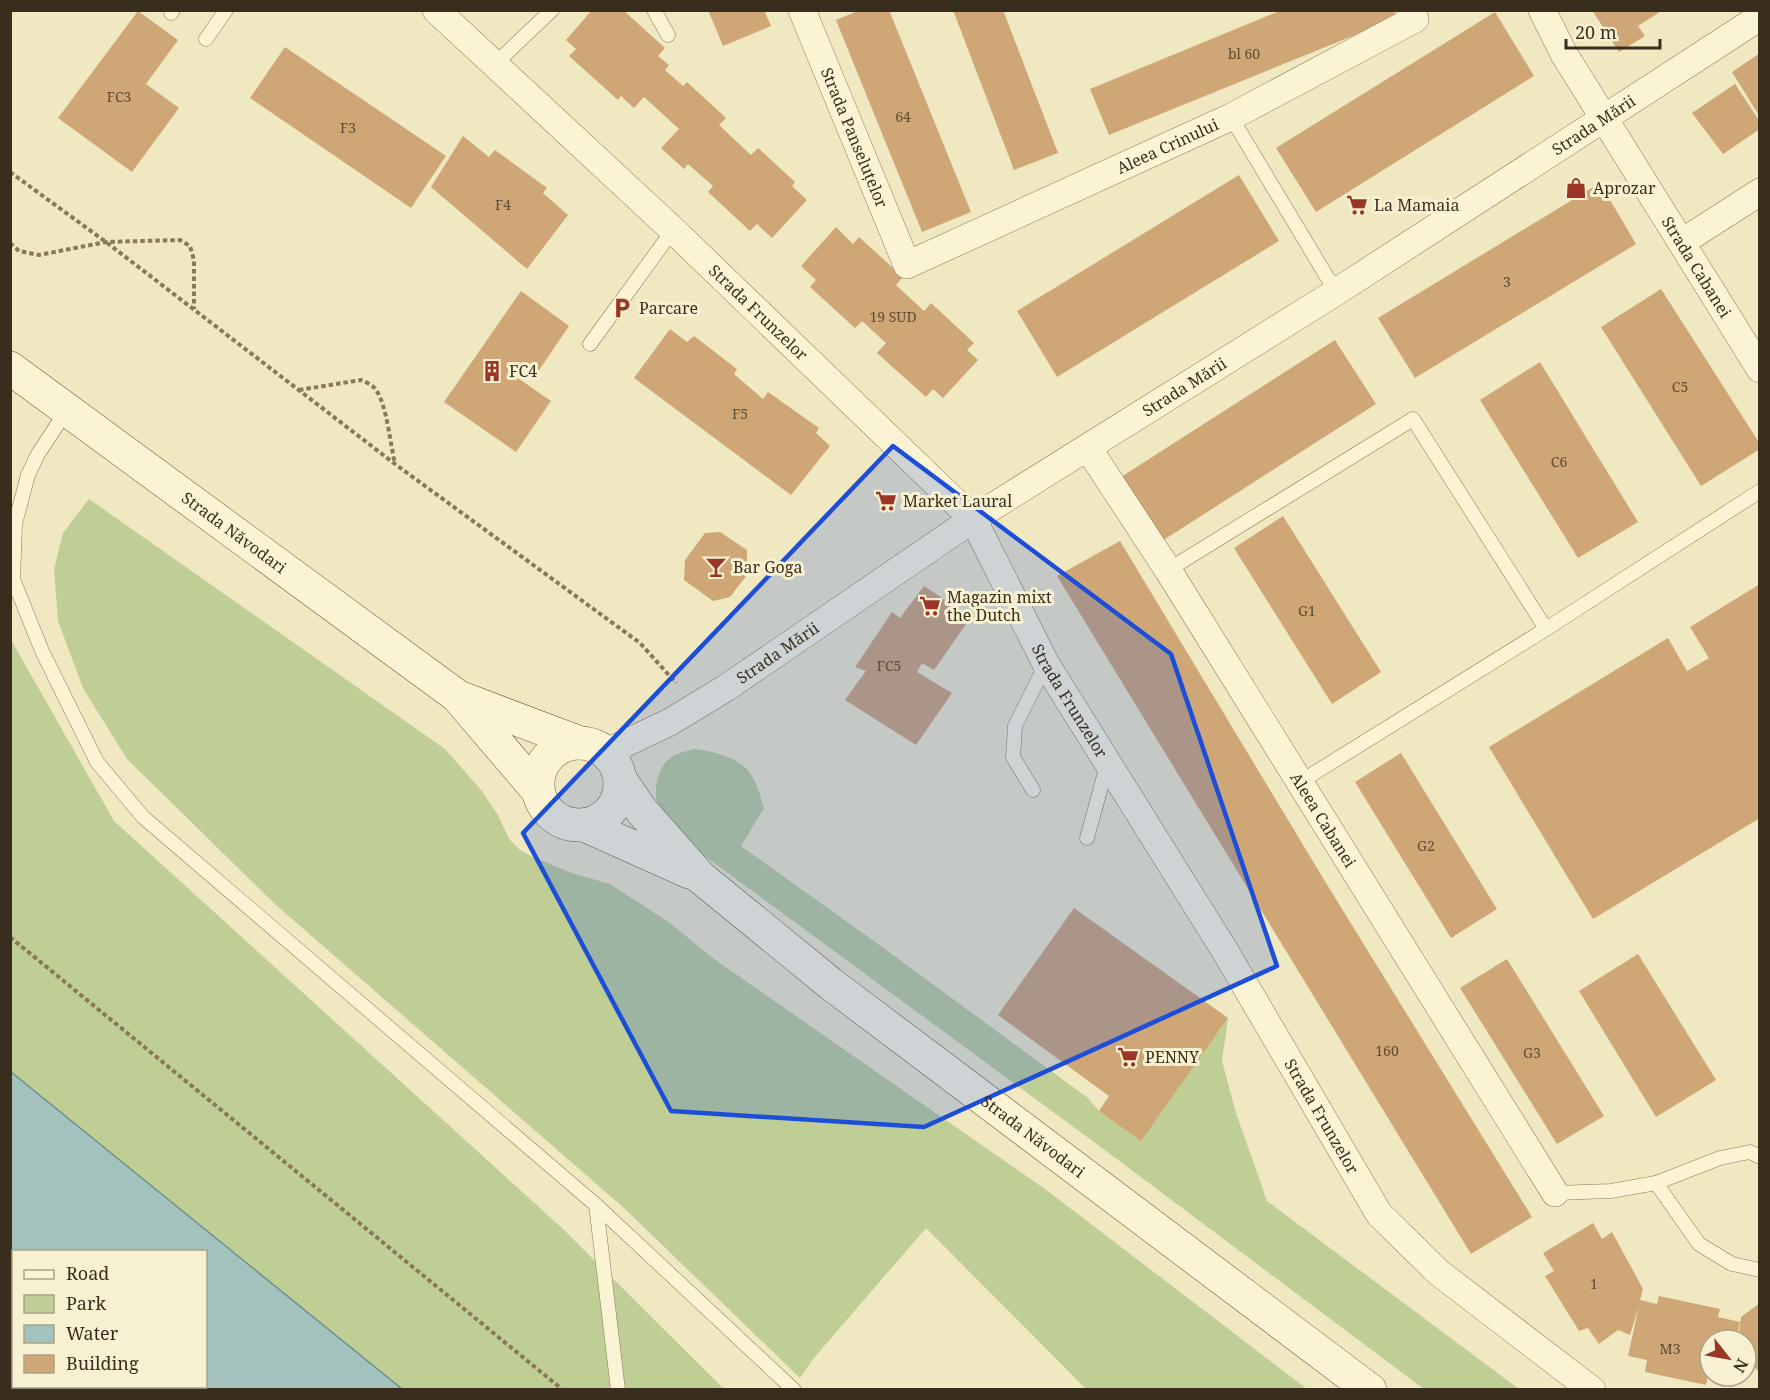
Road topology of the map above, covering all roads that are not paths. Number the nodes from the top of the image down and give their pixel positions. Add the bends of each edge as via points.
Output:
1 (226, 10) edge
2 (436, 10) edge
3 (552, 10) edge
4 (654, 10) edge
5 (802, 10) edge
6 (1411, 10) edge
7 (1542, 10) edge
8 (1760, 17) edge
9 (668, 35) dead end
10 (206, 39) dead end
11 (495, 64) junction
12 (1231, 117) junction
13 (1605, 117) junction
14 (1760, 192) edge
15 (673, 230) junction
16 (1682, 242) junction
17 (907, 265) joint
18 (1336, 292) junction
19 (590, 344) dead end
20 (10, 368) edge
21 (1760, 369) edge
22 (67, 410) junction
23 (1088, 448) junction
24 (1760, 491) edge
25 (973, 519) junction
26 (1168, 570) junction
27 (1546, 629) junction
28 (1046, 664) junction
29 (457, 696) junction
30 (602, 758) junction
31 (1107, 763) junction
32 (1300, 782) junction
33 (1033, 790) dead end
34 (538, 791) junction
35 (584, 825) junction
36 (1087, 838) dead end
37 (700, 877) junction
38 (1760, 1156) edge
39 (1656, 1183) junction
40 (1555, 1193) joint
41 (596, 1206) junction
42 (1760, 1270) edge
43 (618, 1389) edge
44 (794, 1389) edge
45 (1370, 1389) edge
46 (1592, 1389) edge

1 - 10 lane
2 - 11 street, Strada Frunzelor
3 - 11 lane
4 - 9 lane
5 - 17 street, Strada Panseluțelor
6 - 12 street, Aleea Crinului via 1415,19
7 - 13 street, Strada Cabanei via 1564,54
8 - 13 street, Strada Mării
11 - 15 street, Strada Frunzelor
12 - 17 street, Aleea Crinului
12 - 18 lane
13 - 16 street, Strada Cabanei
13 - 18 street, Strada Mării
14 - 16 street
15 - 19 lane
15 - 25 street, Strada Frunzelor
16 - 21 street, Strada Cabanei
18 - 23 street, Strada Mării
20 - 22 main road, Strada Năvodari
22 - 29 main road, Strada Năvodari
22 - 41 lane via 28,475 15,524 13,579 42,651 97,762 143,817
23 - 25 street, Strada Mării
23 - 26 street, Aleea Cabanei
24 - 27 lane
25 - 28 street, Strada Frunzelor
25 - 30 street, Strada Mării via 696,706
26 - 27 lane via 1413,419
26 - 32 street, Aleea Cabanei
27 - 32 lane
28 - 31 street, Strada Frunzelor
28 - 33 lane via 1016,726 1013,757
29 - 30 main road
29 - 34 main road
30 - 34 main road via 566,745 553,752 543,765
30 - 35 main road via 620,791 608,814
30 - 37 main road
31 - 36 lane
31 - 46 street, Strada Frunzelor via 1225,951 1379,1214 1438,1272
32 - 40 street, Aleea Cabanei
34 - 35 main road via 549,813 571,825
35 - 37 main road
37 - 45 main road, Strada Năvodari via 831,984
38 - 39 lane via 1750,1152 1720,1158
39 - 40 lane via 1611,1191
39 - 42 lane via 1699,1244 1732,1264
41 - 43 lane
41 - 44 lane

